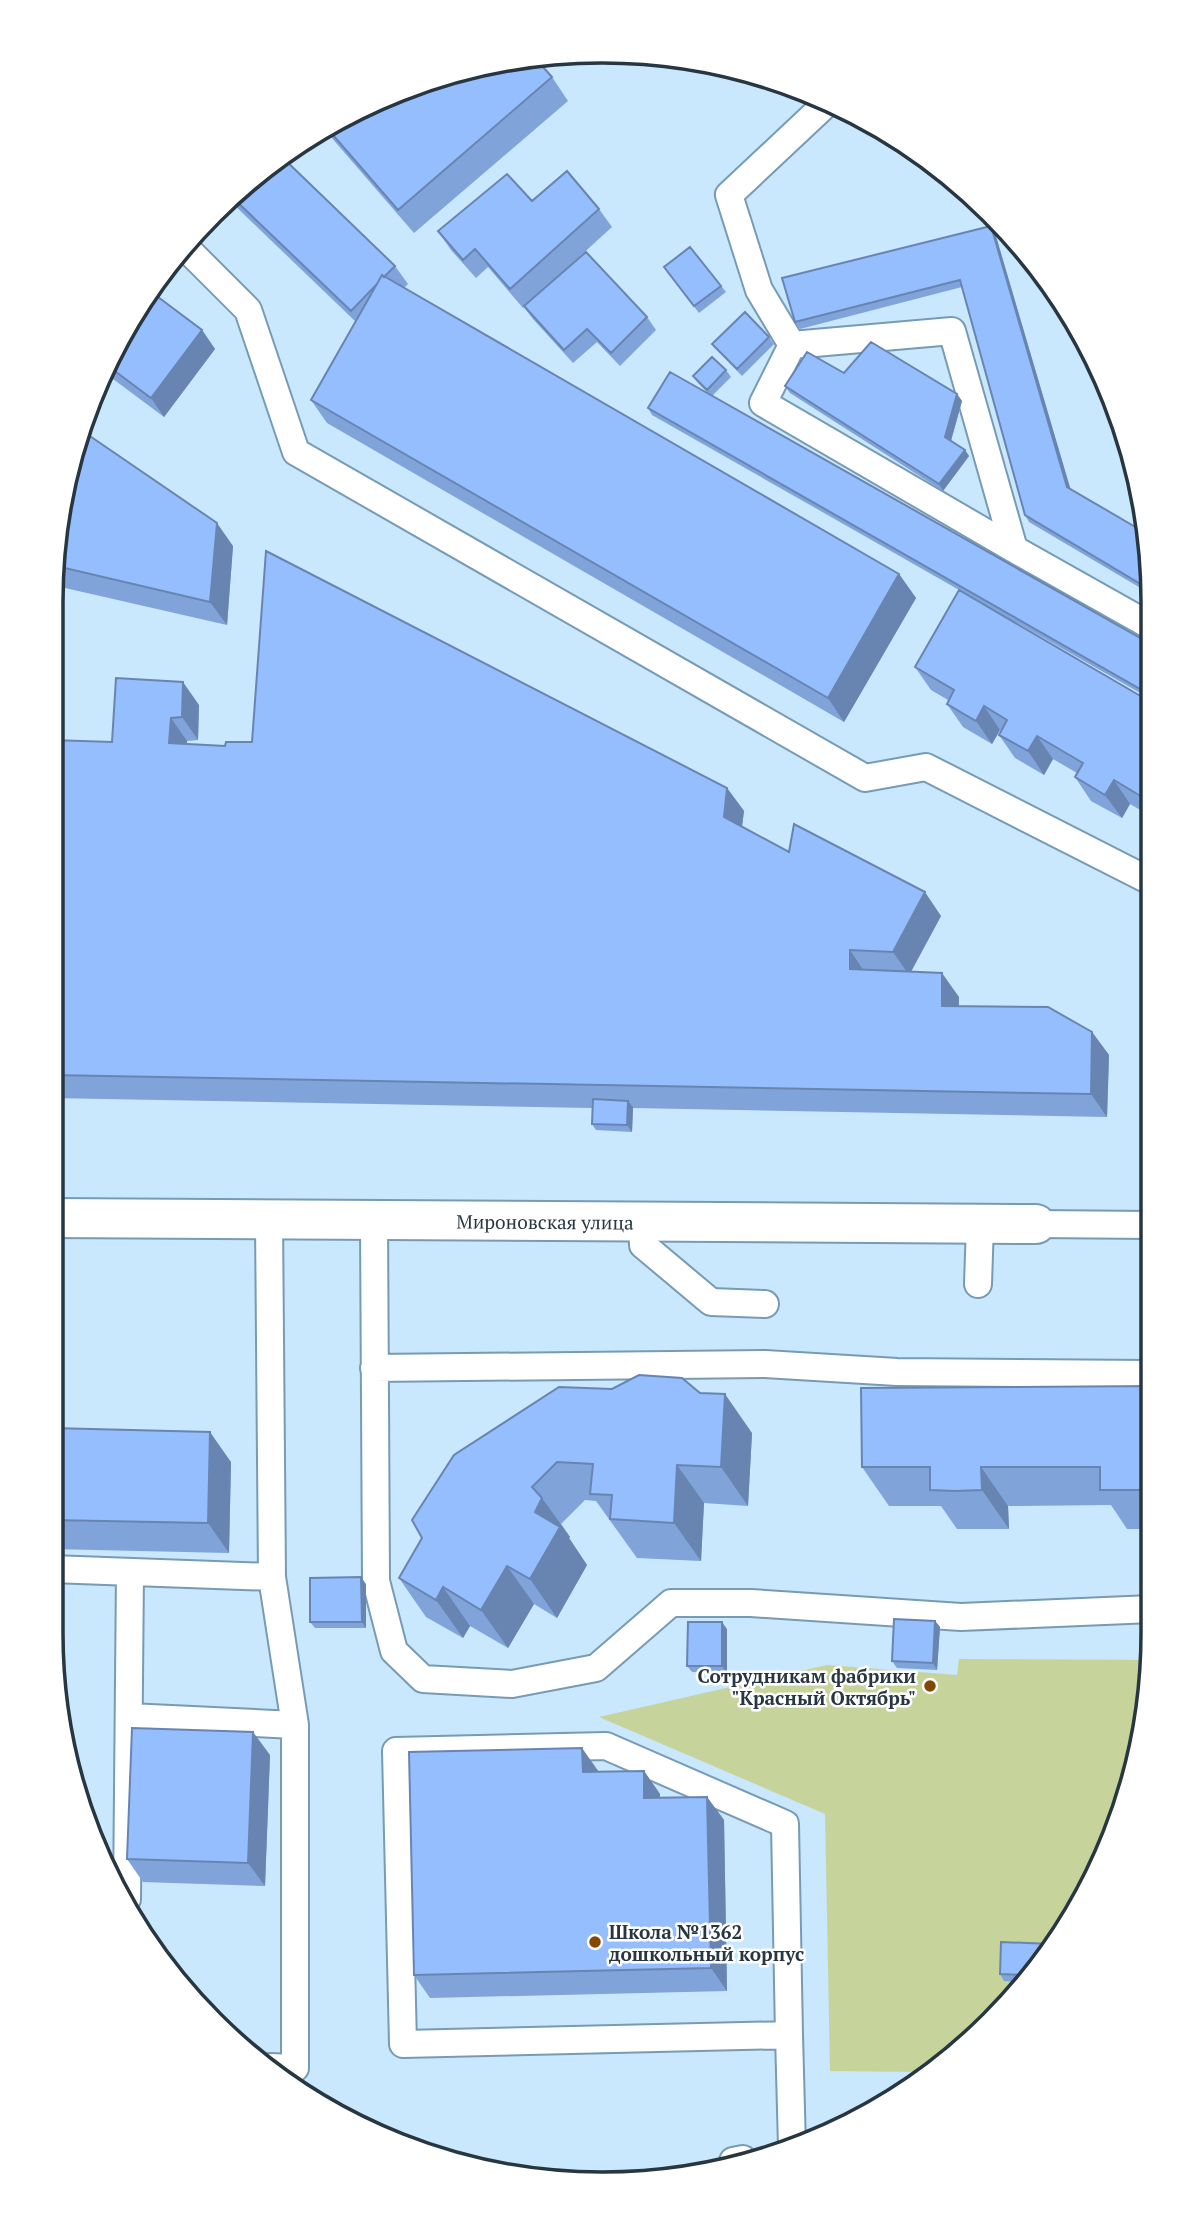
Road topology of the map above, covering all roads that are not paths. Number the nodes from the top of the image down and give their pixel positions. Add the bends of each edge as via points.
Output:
1 (820, 110) edge
2 (191, 253) edge
3 (792, 345) junction
4 (1014, 549) junction
5 (1141, 620) edge
6 (1141, 876) edge
7 (63, 1218) edge
8 (269, 1220) junction
9 (374, 1220) junction
10 (642, 1222) junction
11 (980, 1224) junction
12 (1036, 1224) joint
13 (1141, 1225) edge
14 (978, 1284) dead end
15 (765, 1304) dead end
16 (374, 1368) junction
17 (1141, 1374) edge
18 (63, 1569) edge
19 (130, 1572) junction
20 (272, 1577) junction
21 (1141, 1609) edge
22 (129, 1717) junction
23 (295, 1725) junction
24 (127, 1887) edge
25 (789, 2035) junction
26 (283, 2068) edge
27 (792, 2137) edge

1 - 3 lane via 729,195 760,290
2 - 6 lane via 248,310 296,452 866,778 926,766
3 - 4 lane via 762,403
3 - 4 lane via 953,331
4 - 5 lane
7 - 8 street, Мироновская улица
8 - 9 street, Мироновская улица
8 - 20 lane
9 - 10 street, Мироновская улица
9 - 16 lane
10 - 11 street, Мироновская улица
10 - 15 lane via 643,1245 711,1302
11 - 12 street, Мироновская улица
11 - 14 lane
12 - 13 lane
16 - 17 lane via 765,1364 897,1372
16 - 21 lane via 376,1581 394,1651 423,1679 512,1684 596,1668 671,1603 751,1603 961,1617
18 - 19 lane
19 - 20 lane
19 - 22 lane
20 - 23 lane
22 - 23 lane
22 - 24 lane
23 - 26 lane via 295,2068
25 - 25 lane via 785,1824 606,1746 396,1751 403,2044
25 - 27 lane

